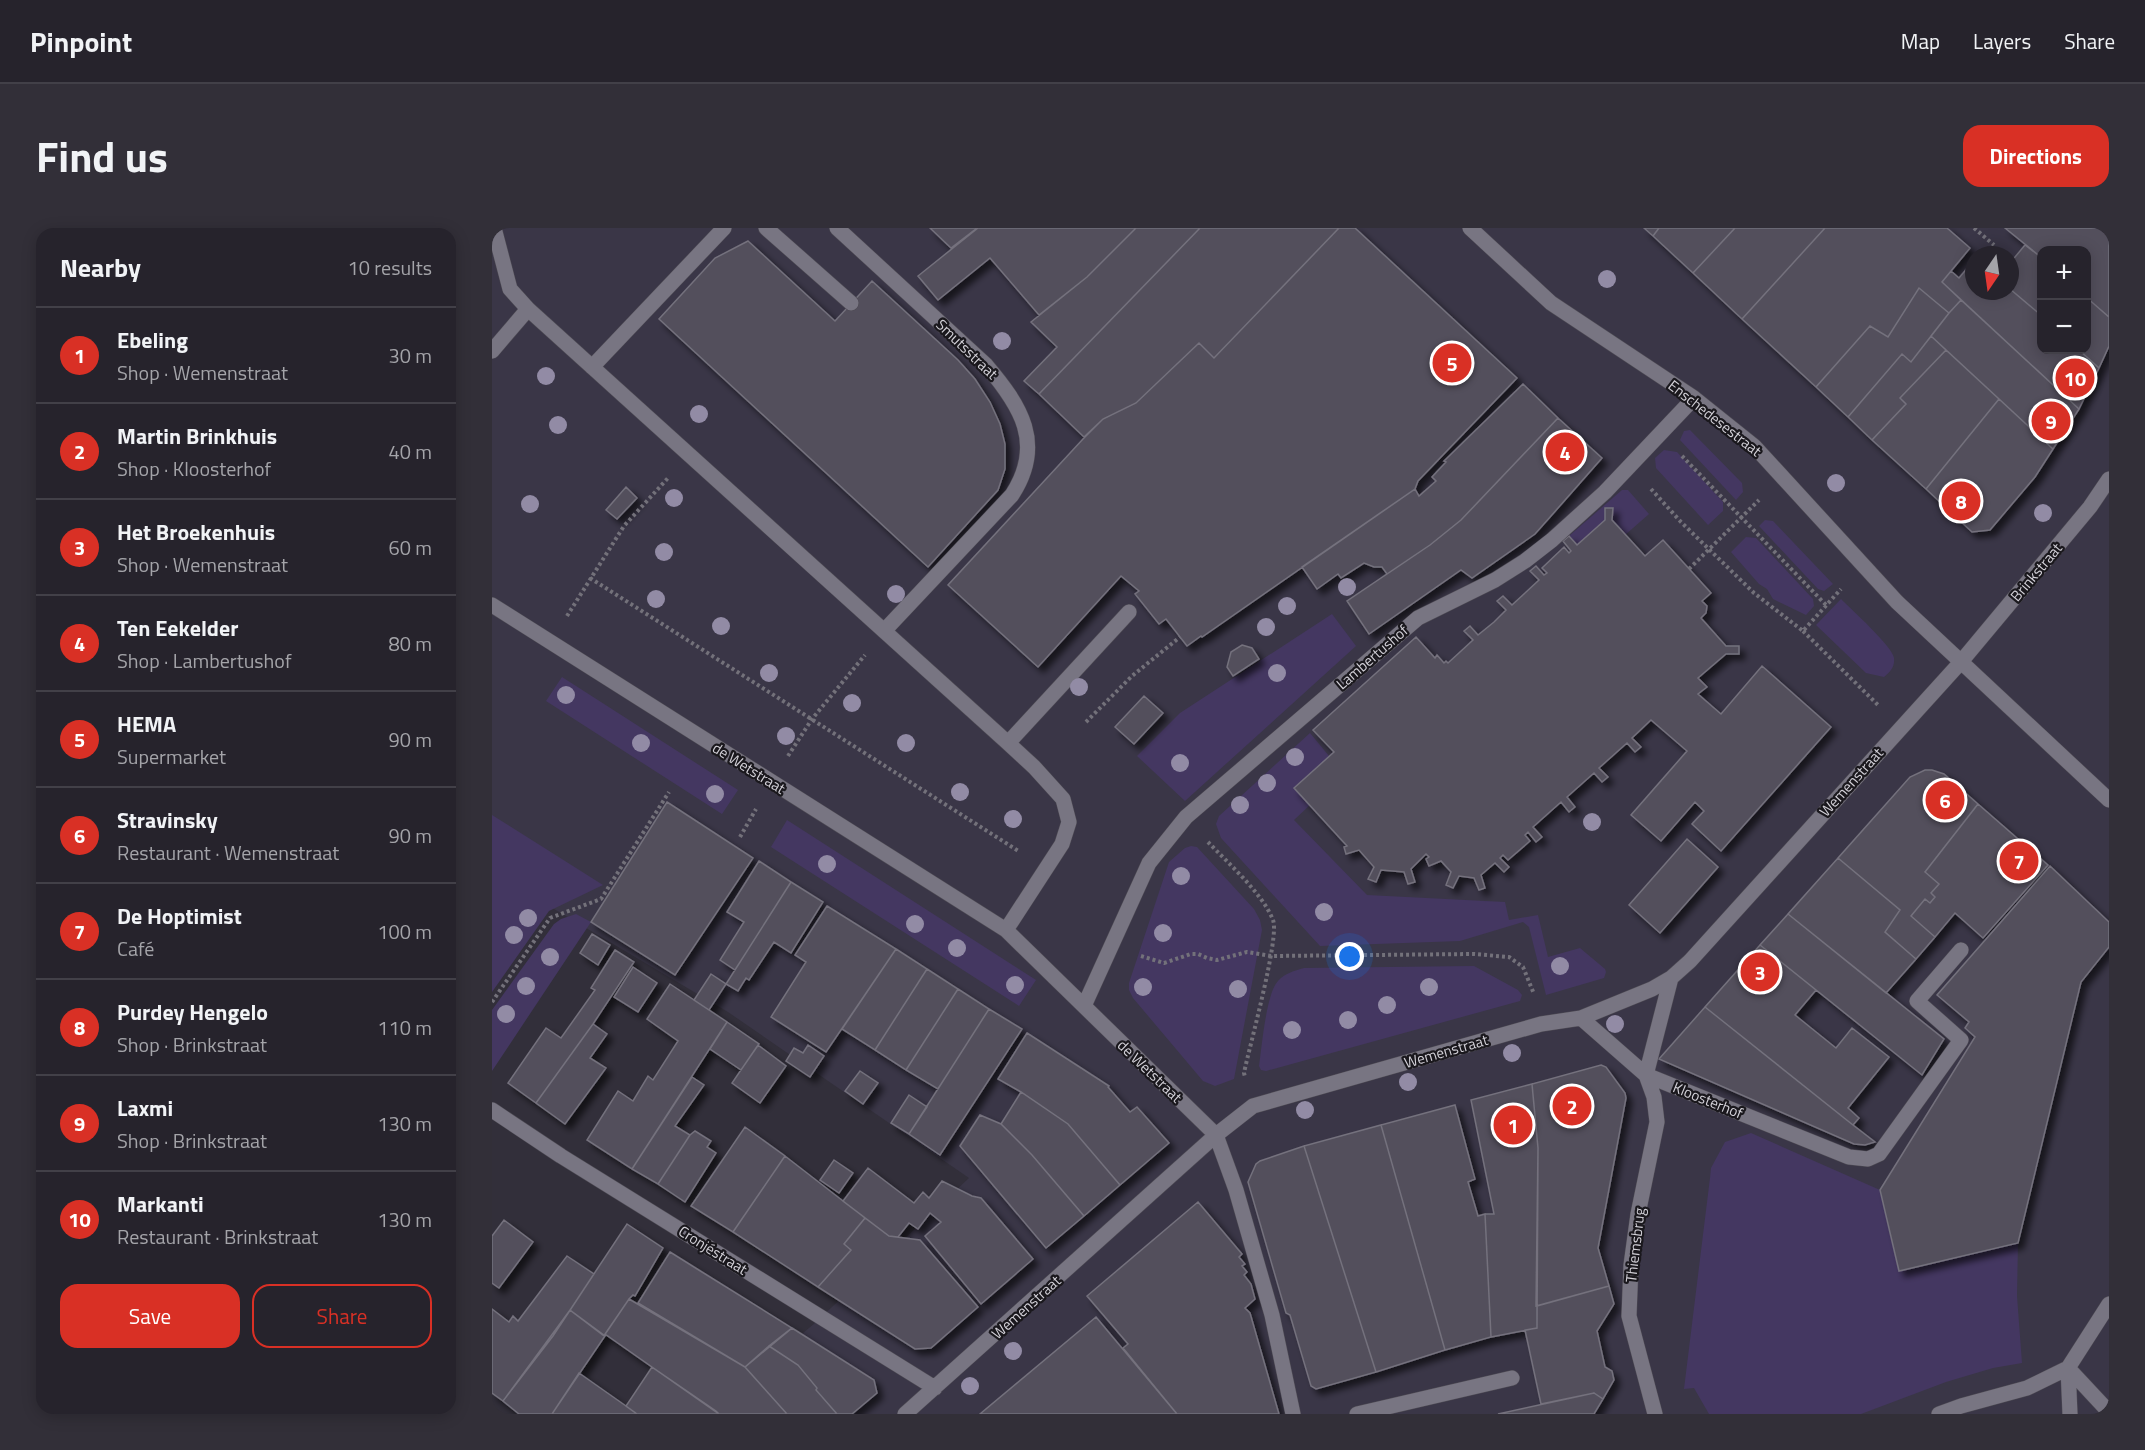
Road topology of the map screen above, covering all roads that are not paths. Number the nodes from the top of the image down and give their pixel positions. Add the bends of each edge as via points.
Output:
1 (494, 228) edge
2 (724, 228) edge
3 (766, 228) edge
4 (837, 228) edge
5 (1470, 228) edge
6 (851, 303) dead end
7 (528, 309) junction
8 (492, 351) edge
9 (592, 367) junction
10 (1694, 398) junction
11 (2109, 478) edge
12 (492, 605) edge
13 (1129, 612) dead end
14 (884, 631) junction
15 (1960, 663) junction
16 (1008, 743) junction
17 (2109, 800) edge
18 (1006, 930) junction
19 (1961, 950) dead end
20 (1671, 978) junction
21 (1084, 1006) junction
22 (1581, 1018) junction
23 (1646, 1075) junction
24 (492, 1110) edge
25 (1216, 1135) junction
26 (2108, 1309) edge
27 (2068, 1368) junction
28 (1512, 1378) dead end
29 (935, 1388) junction
30 (2109, 1412) edge
31 (905, 1414) edge
32 (1293, 1414) edge
33 (1357, 1414) edge
34 (1656, 1414) edge
35 (1939, 1414) edge
36 (2070, 1414) edge

1 - 7 street via 510,289
2 - 9 street
3 - 6 street
4 - 14 street, Smutsstraat via 986,365 1020,413 1027,438 1028,462 1012,495
5 - 10 street, Enschedesestraat via 1551,303
7 - 8 street
7 - 9 street
9 - 14 street
10 - 15 street, Enschedesestraat via 1754,446 1897,602
10 - 21 street, Lambertushof via 1605,492 1525,561 1418,618 1186,817 1149,863
11 - 15 street, Brinkstraat via 2090,507
12 - 18 street, de Wetstraat
13 - 16 street
14 - 16 street
15 - 17 street, Enschedesestraat
15 - 20 street, Wemenstraat
16 - 18 street via 1063,800 1069,822 1062,844
18 - 21 street, de Wetstraat
19 - 23 street, Kloosterhof via 1917,1001 1961,1040 1879,1154 1868,1160 1849,1157
20 - 22 street, Wemenstraat
20 - 23 street
21 - 25 street, de Wetstraat
22 - 23 street, Kloosterhof
22 - 25 street, Wemenstraat via 1541,1024 1253,1106
23 - 34 street, Thiemsbrug via 1654,1096 1657,1122 1638,1214 1629,1316
24 - 29 street, Cronjéstraat
25 - 29 street, Wemenstraat
25 - 32 street via 1272,1315
26 - 27 street
27 - 30 street
27 - 35 street via 2027,1388
27 - 36 street
28 - 33 street
29 - 31 street, Wemenstraat

